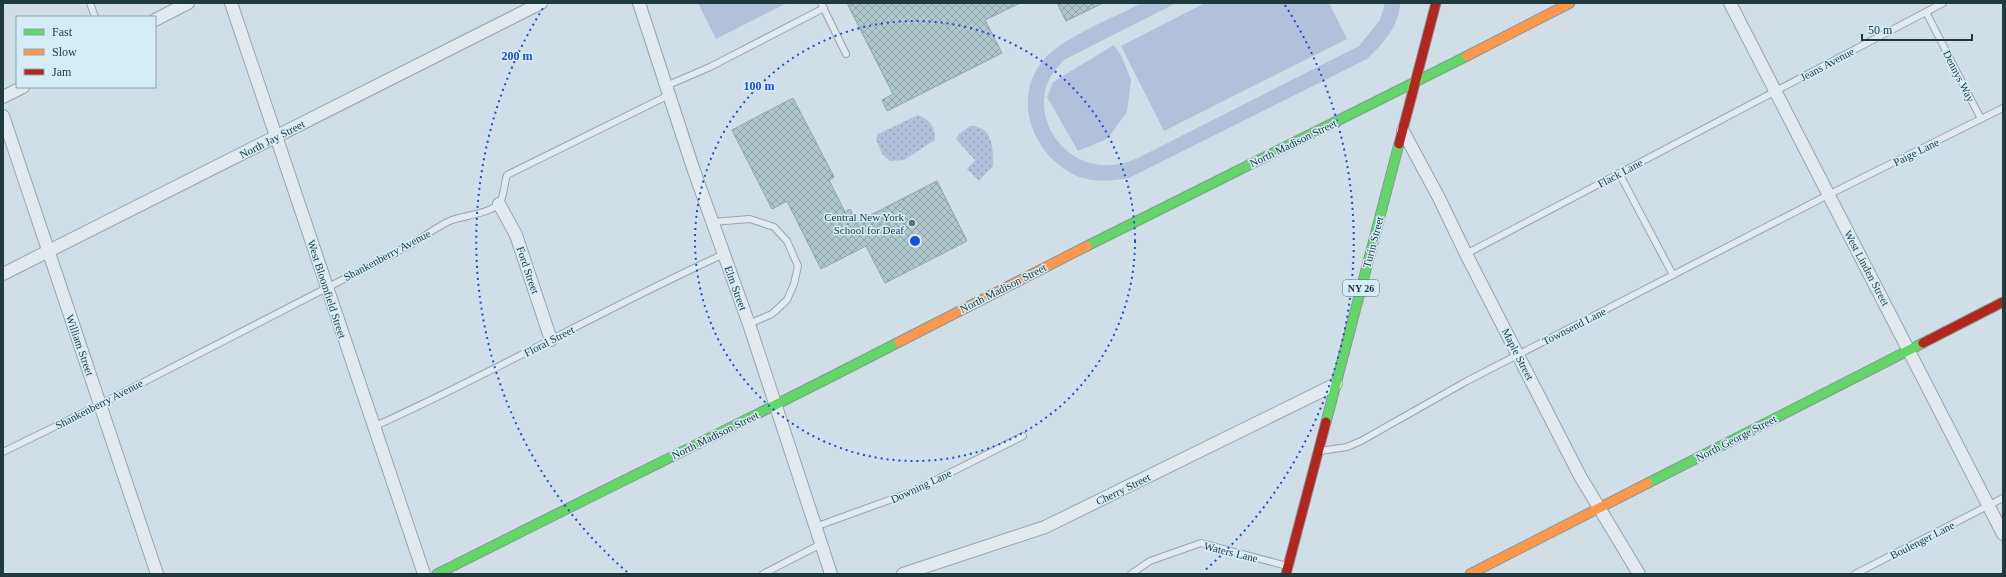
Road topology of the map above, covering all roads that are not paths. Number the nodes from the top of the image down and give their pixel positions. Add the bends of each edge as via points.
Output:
1 (90, 3) edge
2 (188, 3) edge
3 (231, 3) edge
4 (541, 3) edge
5 (639, 3) edge
6 (1436, 3) edge
7 (1570, 3) edge
8 (1730, 3) edge
9 (1944, 3) edge
10 (822, 6) edge
11 (1926, 12) junction
12 (95, 16) edge
13 (156, 19) edge
14 (846, 54) dead end
15 (1415, 83) junction
16 (21, 88) edge
17 (668, 91) junction
18 (1775, 91) junction
19 (3, 97) edge
20 (2003, 108) edge
21 (3, 116) edge
22 (1981, 119) junction
23 (1402, 130) junction
24 (277, 136) junction
25 (1619, 173) junction
26 (1828, 195) junction
27 (499, 204) junction
28 (712, 222) junction
29 (48, 251) junction
30 (724, 254) junction
31 (1466, 254) junction
32 (3, 274) edge
33 (1673, 275) junction
34 (326, 287) junction
35 (2003, 302) edge
36 (749, 324) junction
37 (552, 340) junction
38 (1909, 350) junction
39 (1519, 355) junction
40 (1336, 384) junction
41 (101, 404) junction
42 (775, 406) junction
43 (373, 427) junction
44 (1023, 436) dead end
45 (1318, 451) junction
46 (3, 452) edge
47 (2003, 498) edge
48 (1989, 506) junction
49 (1599, 508) junction
50 (815, 527) junction
51 (2003, 534) edge
52 (821, 544) junction
53 (1287, 570) edge
54 (156, 574) edge
55 (424, 574) edge
56 (437, 574) edge
57 (763, 574) edge
58 (830, 574) edge
59 (903, 574) edge
60 (1131, 574) edge
61 (1470, 574) edge
62 (1639, 574) edge
63 (1855, 574) edge

1 - 12 lane
2 - 13 street
3 - 24 street, West Bloomfield Street
4 - 24 street, North Jay Street
5 - 17 street, Elm Street
6 - 15 street, Turin Street / NY 26
7 - 15 street, North Madison Street
8 - 18 street, West Linden Street
9 - 11 lane, Jeans Avenue
10 - 14 lane
10 - 17 lane
11 - 18 lane, Jeans Avenue
11 - 22 lane, Dennys Way
15 - 23 street, Turin Street / NY 26
15 - 42 street, North Madison Street via 1054,262
16 - 19 street
17 - 27 lane via 507,175 503,198
17 - 28 street, Elm Street
18 - 25 lane, Flack Lane
18 - 26 street, West Linden Street
20 - 22 lane, Paige Lane
21 - 29 street, William Street
22 - 26 lane, Paige Lane
23 - 31 street, Maple Street
23 - 40 street, Turin Street / NY 26
24 - 29 street, North Jay Street
24 - 34 street, West Bloomfield Street
25 - 31 lane, Flack Lane
25 - 33 lane
26 - 33 lane, Townsend Lane
26 - 38 street, West Linden Street
27 - 34 lane, Shankenberry Avenue via 474,215 451,221 412,244
27 - 37 street, Ford Street via 516,236
28 - 30 street, Elm Street
28 - 36 lane via 750,219 774,227 787,241 798,266 787,300 772,314
29 - 32 street, North Jay Street
29 - 41 street, William Street
30 - 36 street, Elm Street
30 - 37 lane, Floral Street via 666,280
31 - 39 street, Maple Street
33 - 39 lane, Townsend Lane
34 - 41 lane, Shankenberry Avenue
34 - 43 street, West Bloomfield Street
35 - 38 street, North George Street
36 - 42 street, Elm Street
37 - 43 lane, Floral Street
38 - 48 street, West Linden Street
38 - 49 street, North George Street
39 - 45 lane, Townsend Lane via 1360,441 1347,447
39 - 49 street, Maple Street via 1580,476
40 - 45 street, Turin Street / NY 26
40 - 59 street, Cherry Street via 1045,527
41 - 46 lane, Shankenberry Avenue
41 - 54 street, William Street
42 - 50 street, Elm Street
42 - 56 street, North Madison Street
43 - 55 street, West Bloomfield Street
44 - 50 lane, Downing Lane via 914,491
45 - 53 street, Turin Street / NY 26
47 - 48 lane, Boulenger Lane
48 - 51 street, West Linden Street
48 - 63 lane, Boulenger Lane
49 - 61 street, North George Street
49 - 62 street, Maple Street
50 - 52 street, Elm Street
52 - 57 lane
52 - 58 street, Elm Street
53 - 60 lane, Waters Lane via 1201,543 1150,561

